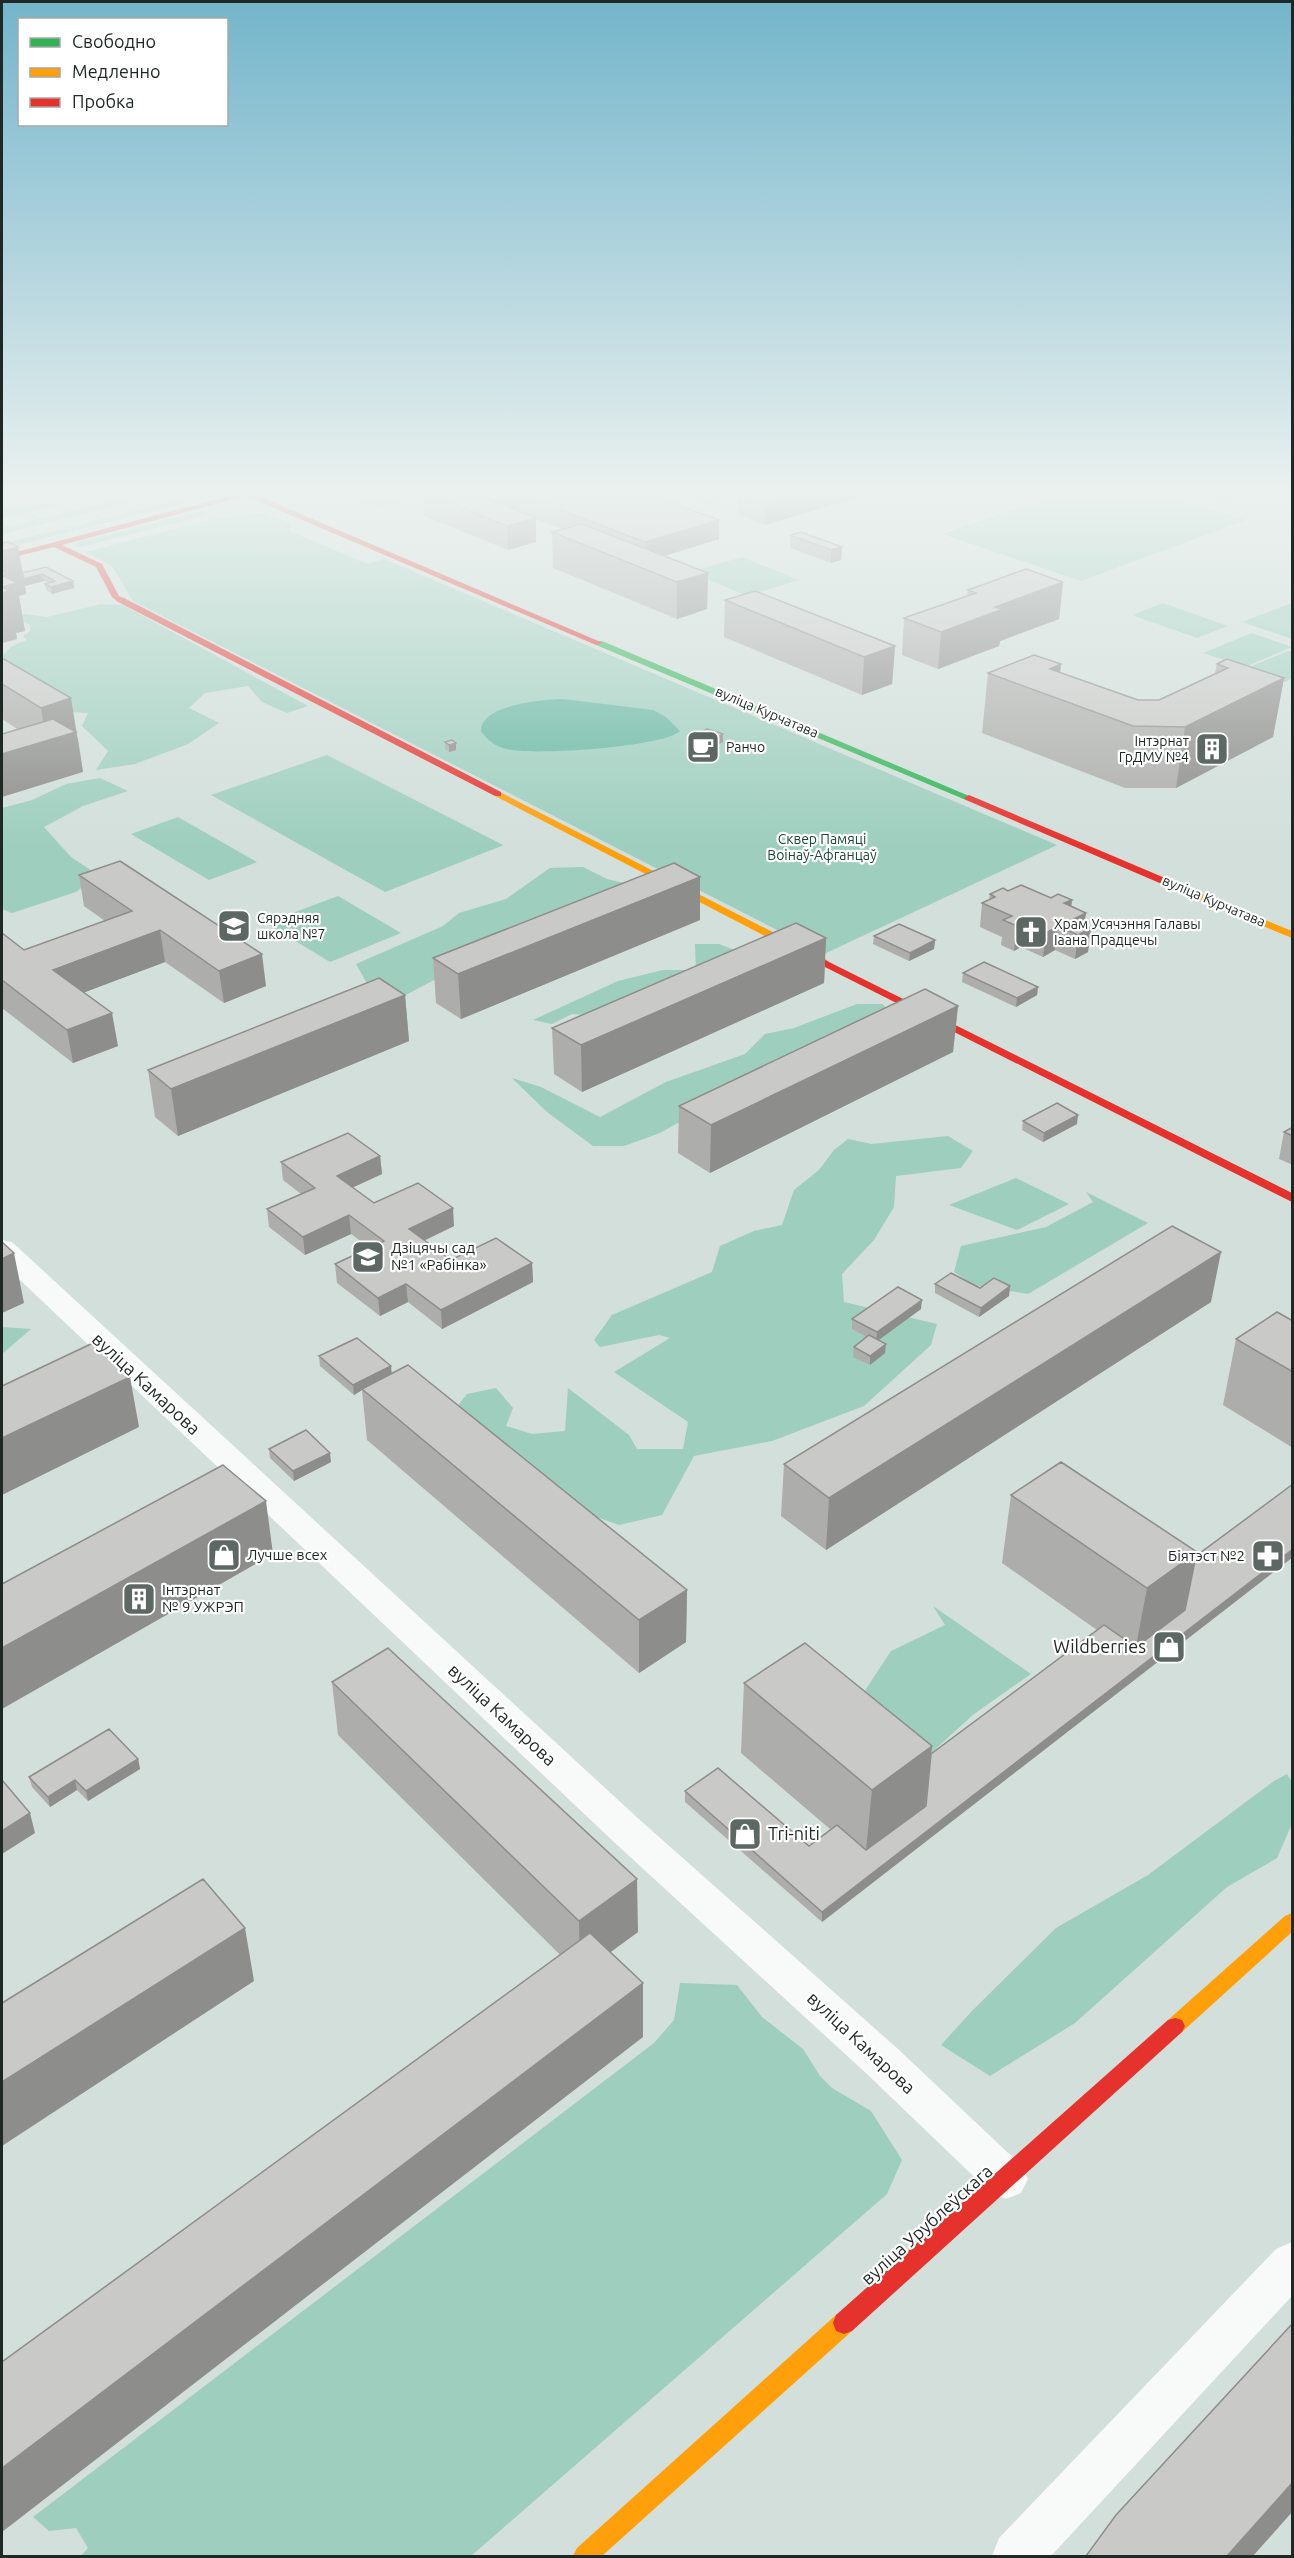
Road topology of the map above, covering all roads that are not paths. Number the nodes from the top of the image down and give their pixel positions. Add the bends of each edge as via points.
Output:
1 (141, 610) edge
2 (527, 610) edge
3 (1293, 935) edge
4 (1293, 1198) edge
5 (2, 1248) edge
6 (1293, 1921) edge
7 (1006, 2179) junction
8 (1293, 2264) edge
9 (585, 2556) edge
10 (1017, 2556) edge

1 - 4 street via 983,1044
2 - 3 street, вуліца Курчатава
5 - 7 street, вуліца Камарова
6 - 7 street, вуліца Урублеўскага
7 - 9 street, вуліца Урублеўскага
8 - 10 street

